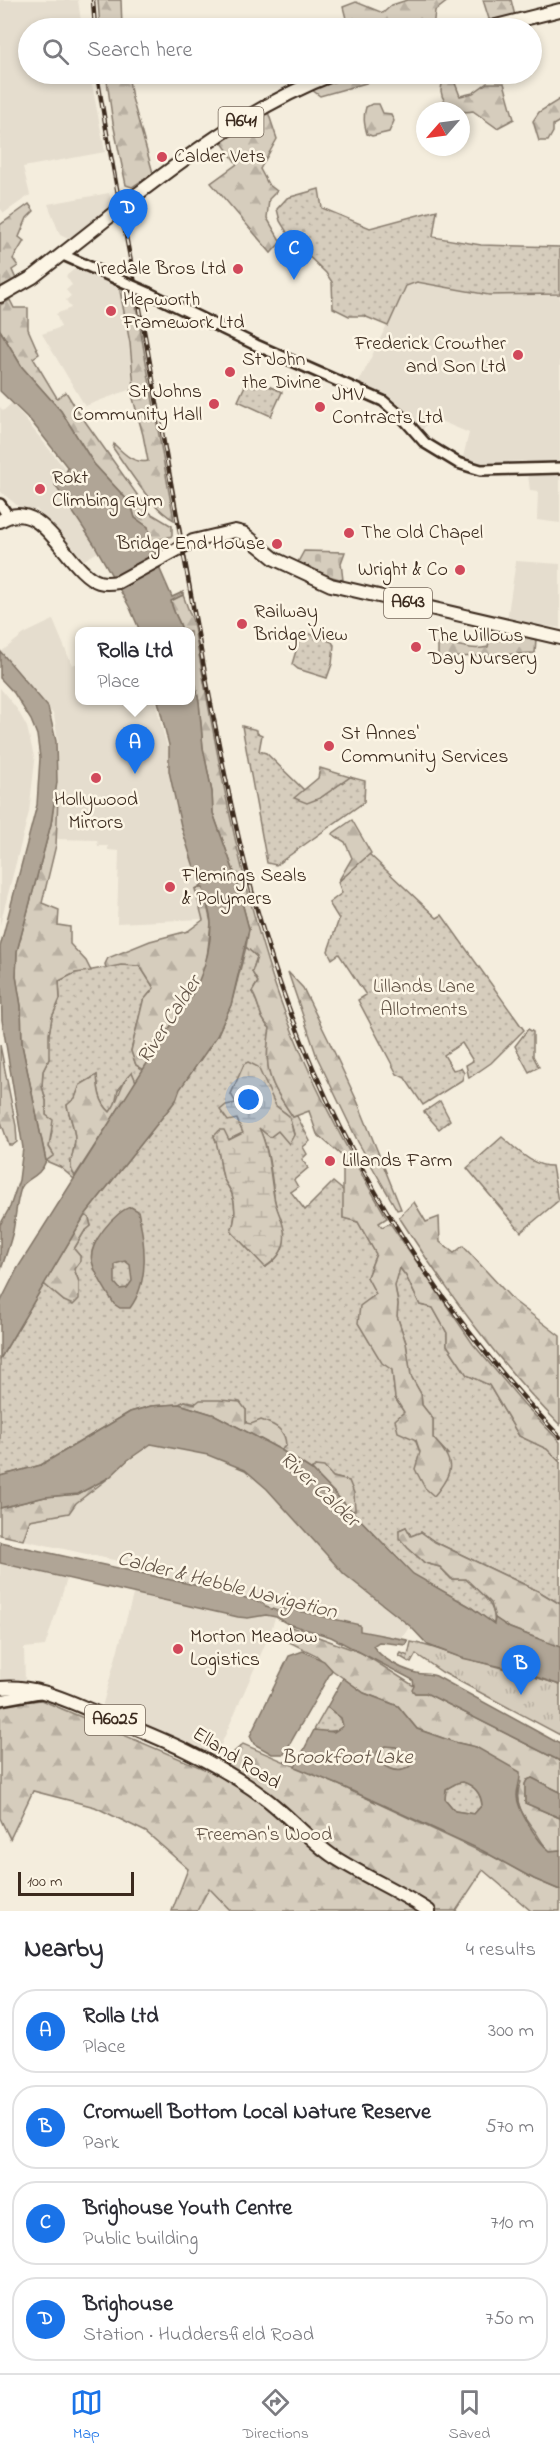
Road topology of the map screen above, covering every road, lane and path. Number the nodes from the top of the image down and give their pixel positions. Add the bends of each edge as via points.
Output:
1 (560, 10) edge
2 (528, 18) edge
3 (307, 84) edge
4 (63, 255) junction
5 (3, 294) edge
6 (560, 468) edge
7 (0, 504) edge
8 (4, 518) edge
9 (560, 638) edge
10 (0, 1688) edge
11 (44, 1692) junction
12 (0, 1700) edge
13 (429, 1911) edge

1 - 2 main road
3 - 4 main road, A641, bridge via 197,150
4 - 5 main road, A641
4 - 6 street, bridge via 383,401 424,442 473,469
7 - 8 street
8 - 9 main road, A643 via 23,516 38,522 87,576 99,582 112,583 201,539 235,531 275,559 331,585
10 - 11 main road, Elland Road / A6025
11 - 12 street
11 - 13 main road, Elland Road / A6025 via 180,1746 224,1770 266,1799 328,1853

